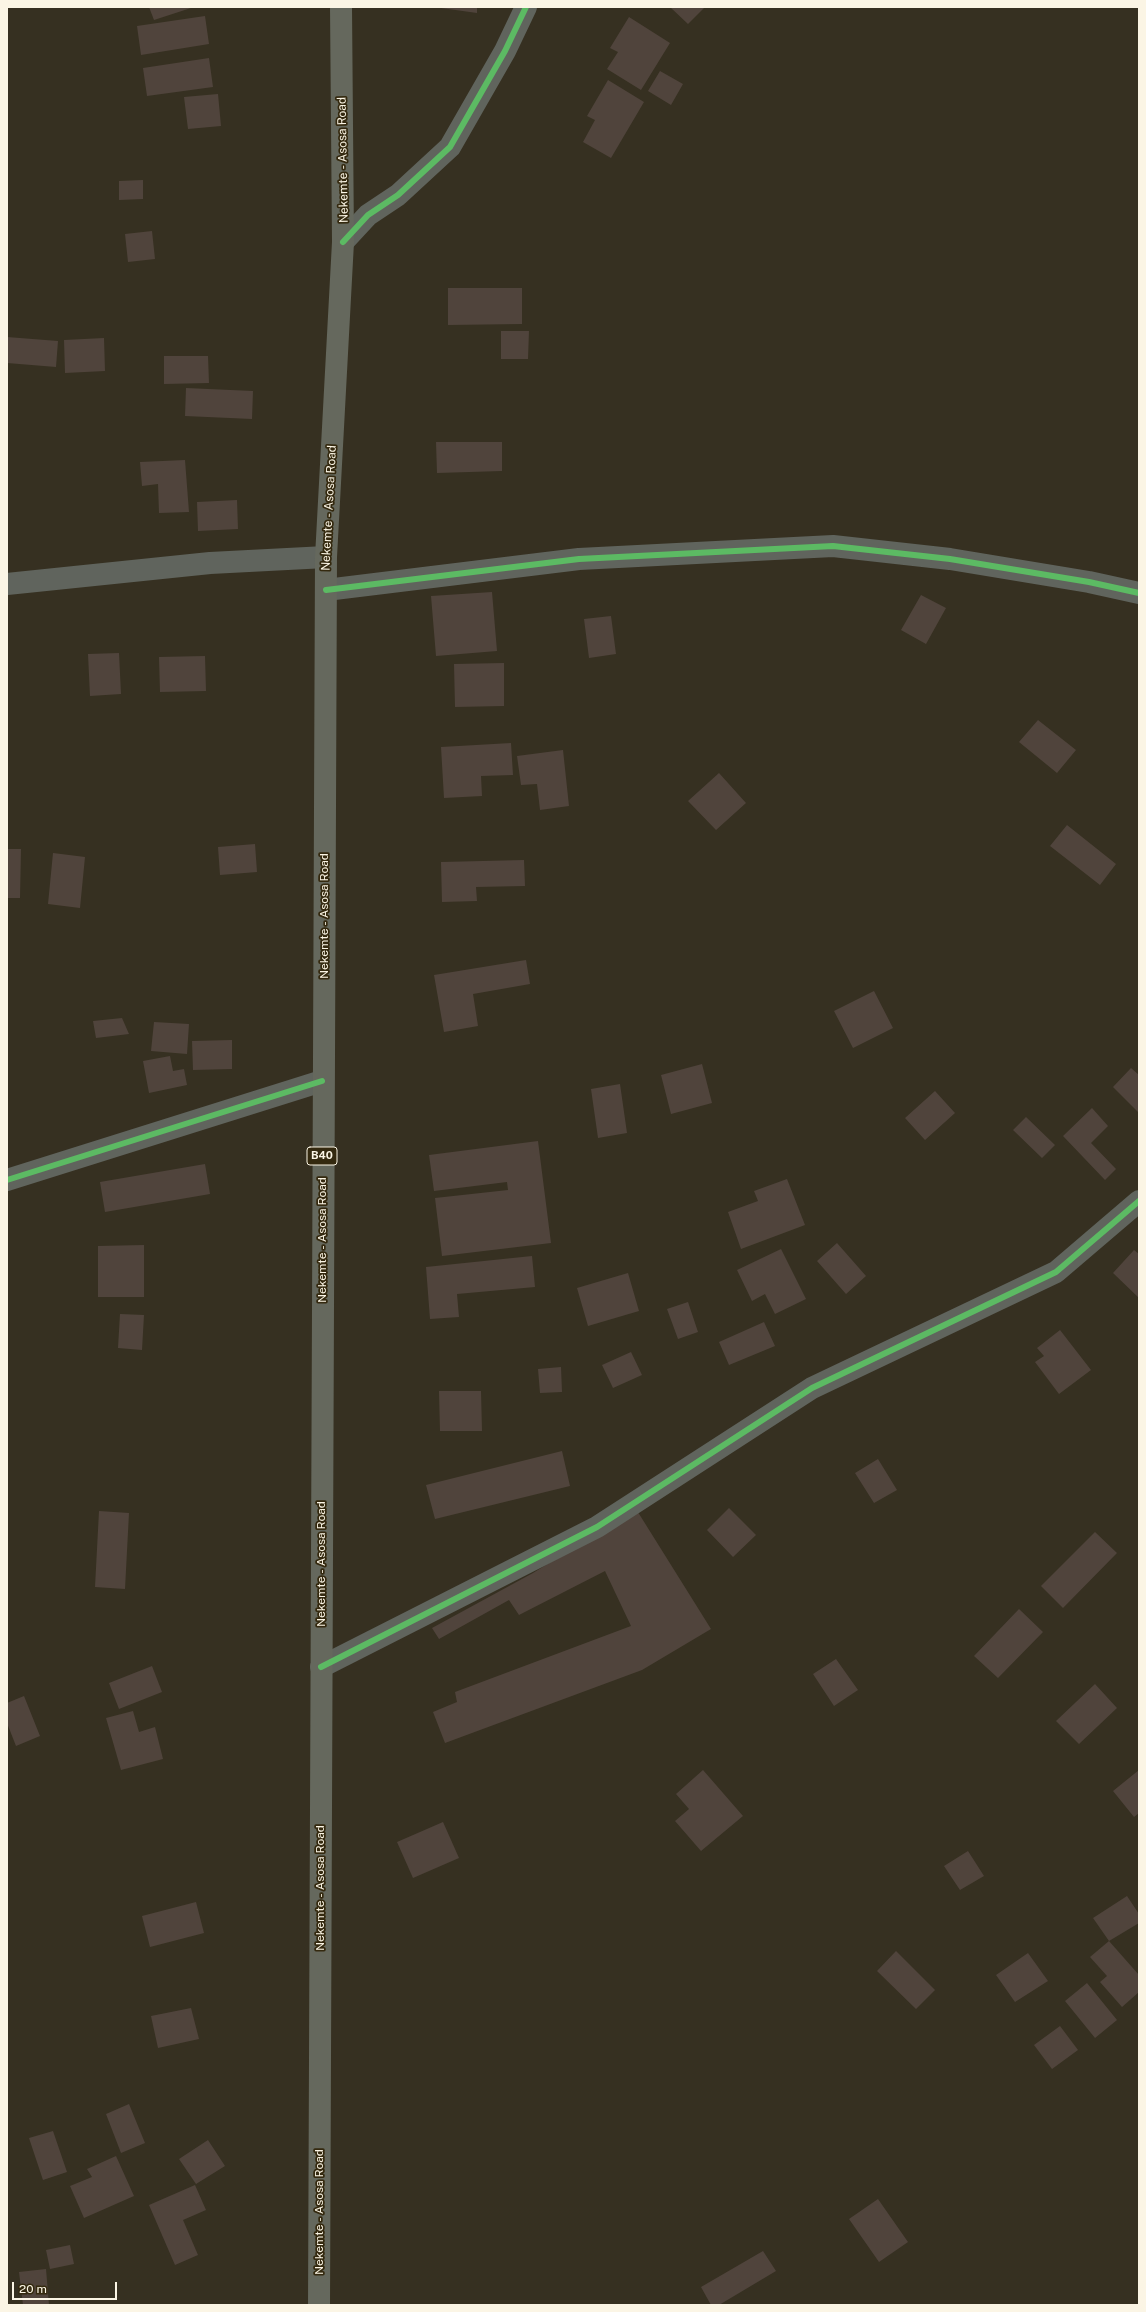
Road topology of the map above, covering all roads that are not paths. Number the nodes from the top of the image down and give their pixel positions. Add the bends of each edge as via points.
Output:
1 (341, 7) edge
2 (526, 7) edge
3 (343, 242) junction
4 (326, 557) junction
5 (7, 584) edge
6 (326, 590) junction
7 (1139, 593) edge
8 (322, 1081) junction
9 (7, 1180) edge
10 (1139, 1201) edge
11 (321, 1667) junction
12 (319, 2305) edge

1 - 3 highway, Nekemte - Asosa Road / B40
2 - 3 street via 505,51 450,146 398,195 368,215
3 - 4 highway, Nekemte - Asosa Road / B40
4 - 5 street via 210,563
4 - 6 highway, Nekemte - Asosa Road / B40
6 - 7 street via 579,559 834,546 950,559
6 - 8 highway, Nekemte - Asosa Road / B40
8 - 9 street
8 - 11 highway, Nekemte - Asosa Road / B40
10 - 11 street via 1056,1272 812,1388 597,1527
11 - 12 highway, Nekemte - Asosa Road / B40

